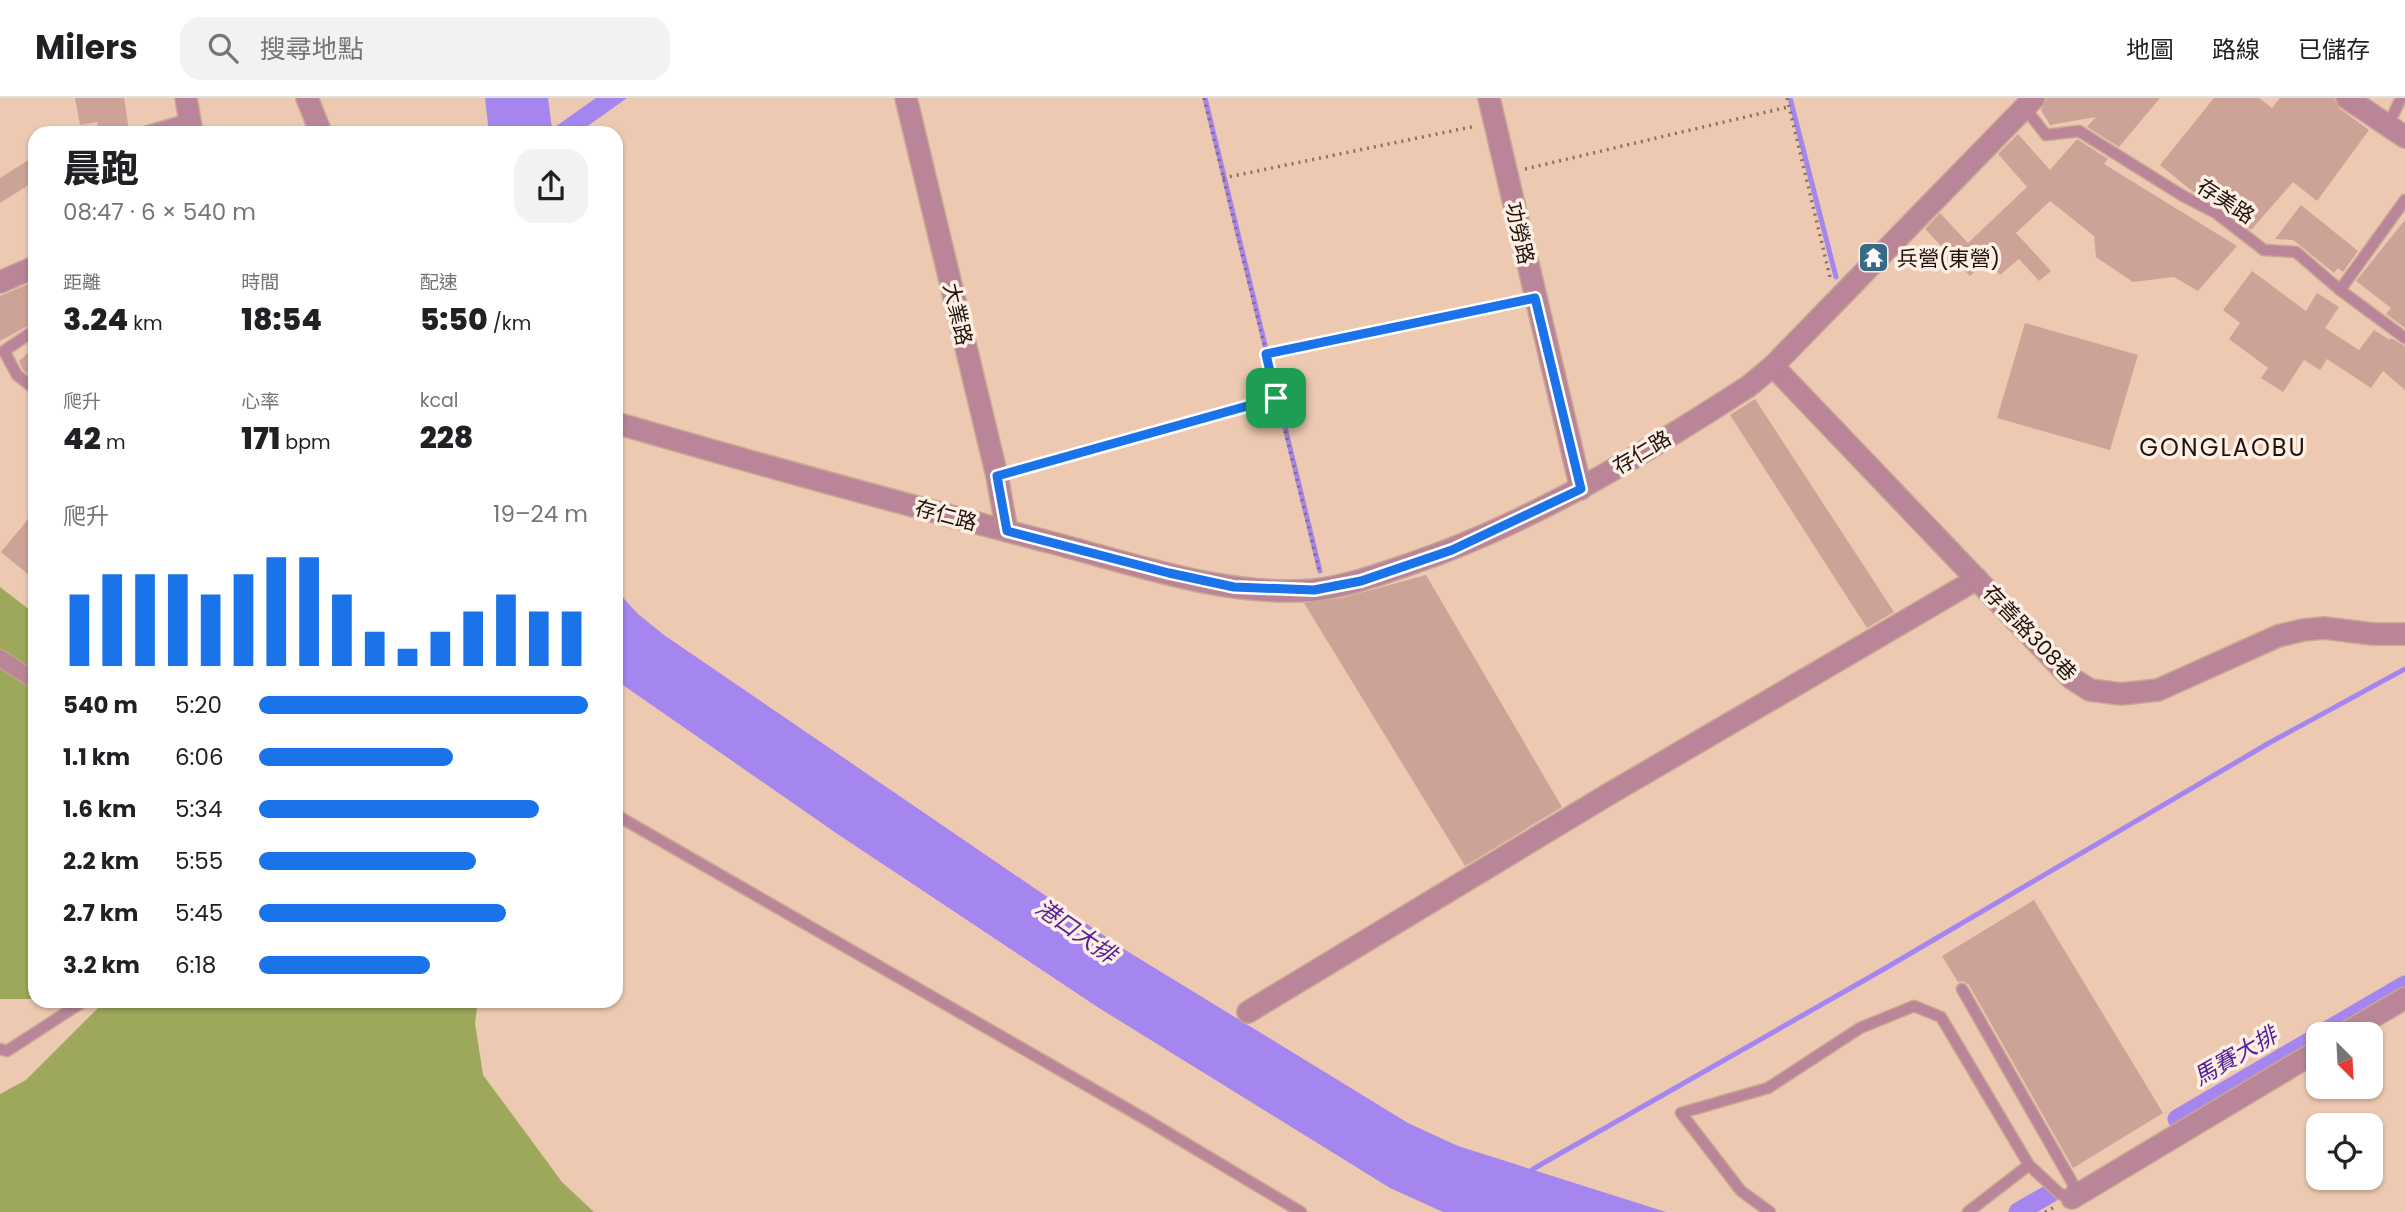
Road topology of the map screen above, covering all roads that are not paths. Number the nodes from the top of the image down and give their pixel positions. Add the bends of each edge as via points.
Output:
1 (186, 98) edge
2 (307, 98) edge
3 (906, 98) edge
4 (1489, 98) edge
5 (2347, 98) edge
6 (2401, 98) edge
7 (2029, 103) edge
8 (191, 126) edge
9 (318, 126) edge
10 (2397, 131) edge
11 (2405, 200) edge
12 (28, 270) edge
13 (0, 282) edge
14 (2340, 290) junction
15 (28, 335) edge
16 (2405, 338) edge
17 (2, 353) edge
18 (1773, 366) junction
19 (28, 384) edge
20 (623, 425) edge
21 (1581, 489) junction
22 (1007, 531) junction
23 (1977, 579) junction
24 (2405, 634) edge
25 (0, 658) edge
26 (28, 676) edge
27 (623, 819) edge
28 (1962, 989) dead end
29 (2405, 998) edge
30 (73, 1008) edge
31 (1248, 1012) dead end
32 (2364, 1022) edge
33 (2, 1052) edge
34 (2306, 1058) edge
35 (2029, 1165) junction
36 (2072, 1198) junction
37 (1301, 1212) edge
38 (1770, 1212) edge
39 (1968, 1212) edge

1 - 8 street
2 - 9 street
3 - 22 street, 大業路
4 - 21 street, 功勞路
5 - 10 street
6 - 10 lane
7 - 14 lane, 存美路 via 2046,135 2079,131 2216,213 2264,250 2296,252
7 - 18 street, 存仁路
11 - 14 lane
12 - 13 street
14 - 16 lane, 存美路
15 - 17 lane
17 - 19 lane
18 - 21 street, 存仁路 via 1749,386
18 - 23 street, 存善路308巷
20 - 22 street, 存仁路
21 - 22 street, 存仁路 via 1452,550 1361,581 1314,590 1234,587
23 - 24 street, 存善路308巷 via 2071,678 2090,690 2110,693 2158,690 2278,636 2303,630
23 - 31 street
25 - 26 street
27 - 37 lane
28 - 36 lane via 2073,1184
29 - 32 street
30 - 33 lane
34 - 36 street
35 - 36 lane via 2060,1194
35 - 38 lane via 1941,1017 1914,1006 1860,1028 1768,1088 1681,1113 1741,1191
35 - 39 lane

